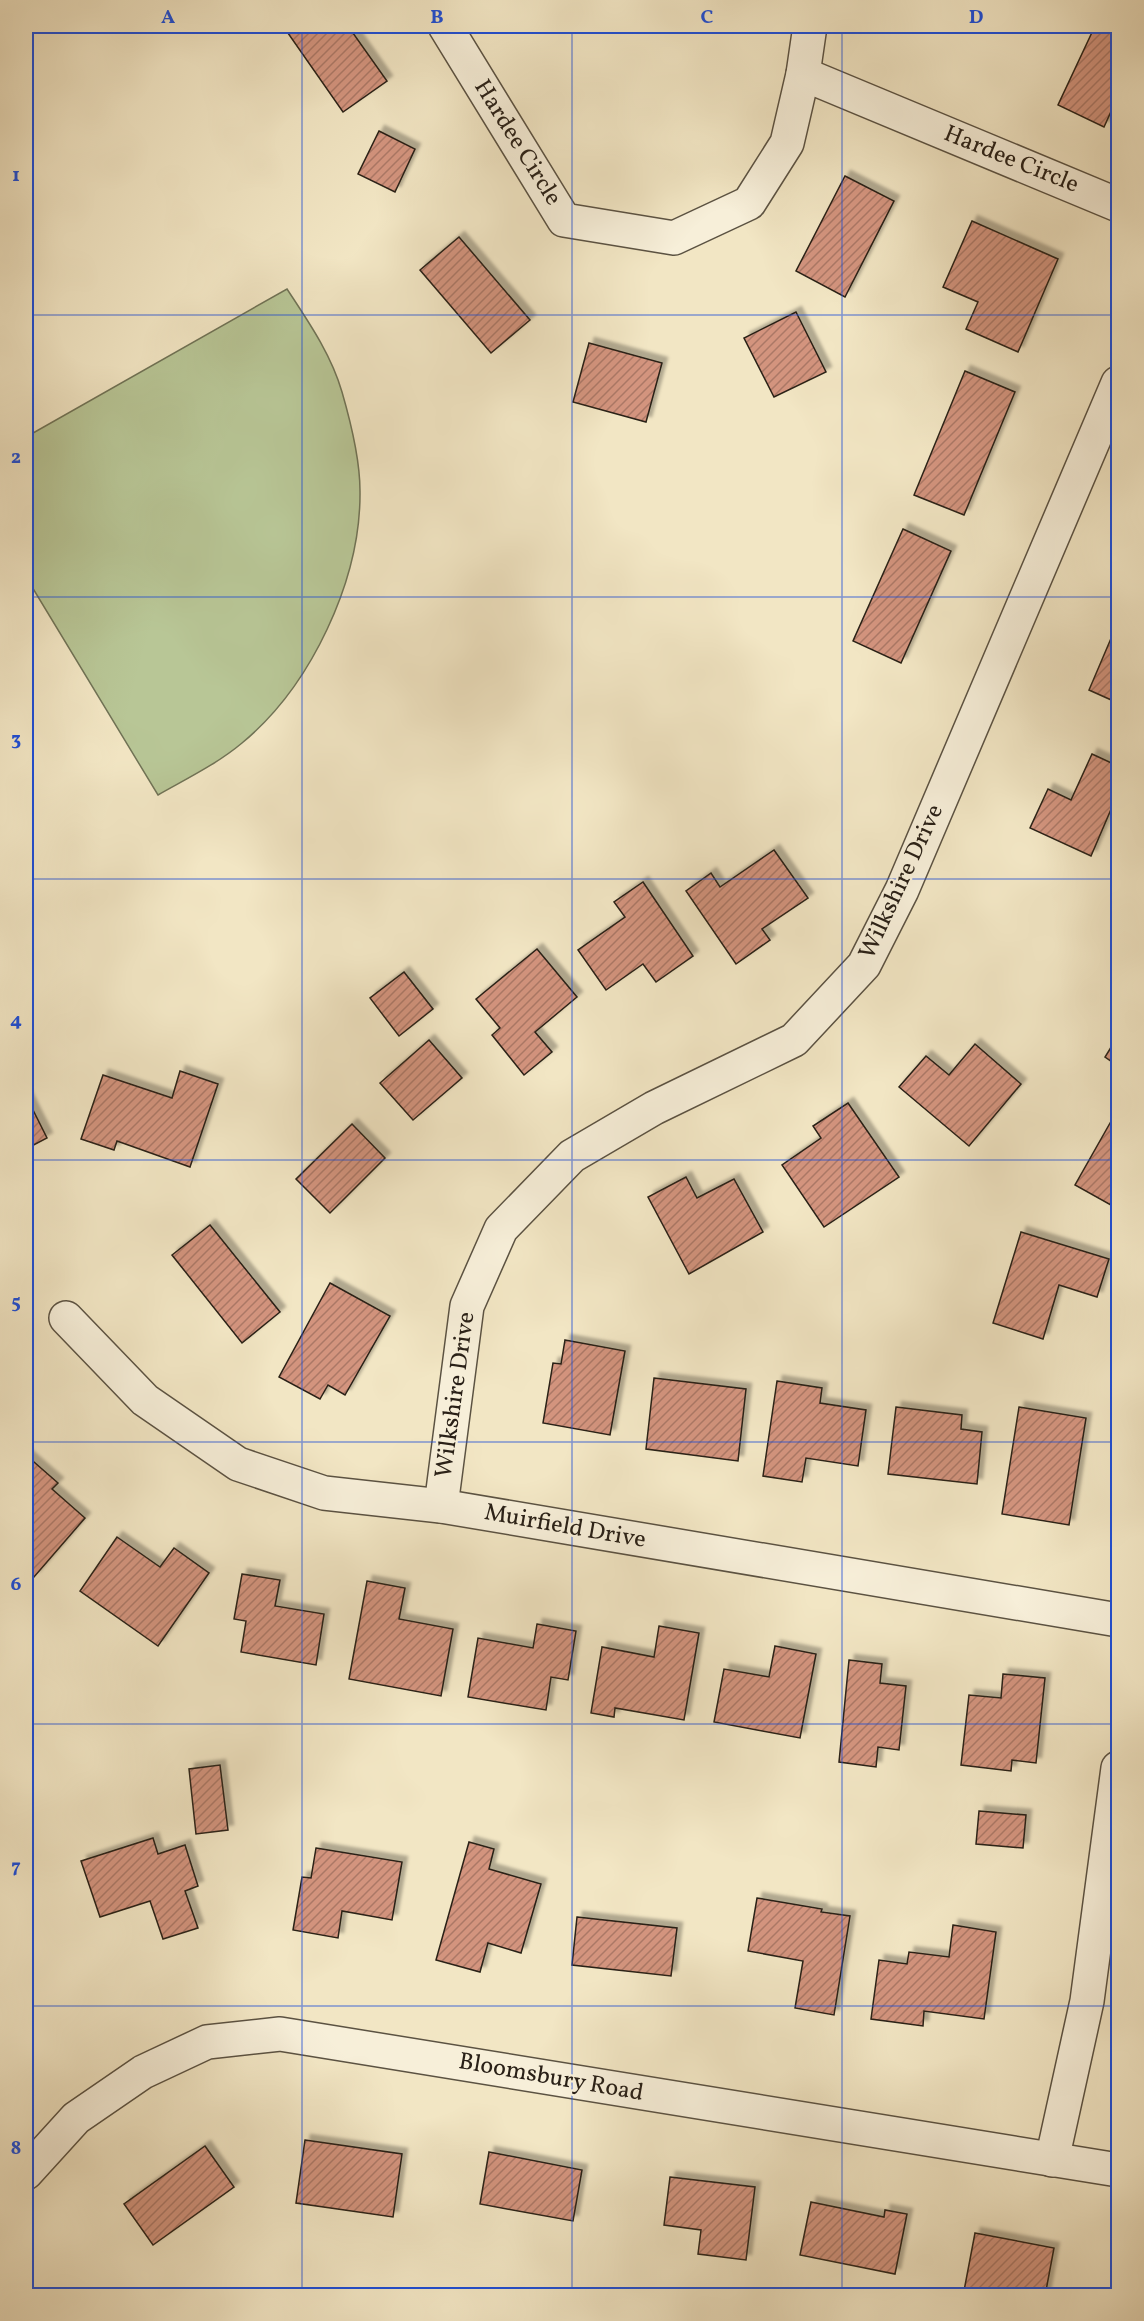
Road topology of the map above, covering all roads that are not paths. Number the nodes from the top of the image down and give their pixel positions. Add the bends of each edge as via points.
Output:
1 (445, 26) edge
2 (810, 26) edge
3 (803, 74) junction
4 (1119, 205) edge
5 (1119, 383) edge
6 (66, 1318) dead end
7 (441, 1506) junction
8 (1119, 1620) edge
9 (1119, 1768) edge
10 (1052, 2160) junction
11 (1119, 2170) edge
12 (26, 2173) edge

1 - 3 street, Hardee Circle via 564,220 674,238 749,203 786,143
2 - 3 street, Hardee Circle
3 - 4 street, Hardee Circle
5 - 7 street, Wilkshire Drive via 903,890 864,965 794,1040 654,1108 572,1156 501,1229 467,1306
6 - 7 street, Muirfield Drive via 145,1400 238,1464 324,1493
7 - 8 street, Muirfield Drive
9 - 10 street via 1087,2001
10 - 11 street, Bloomsbury Road
10 - 12 street, Bloomsbury Road via 280,2034 207,2042 142,2072 76,2118

